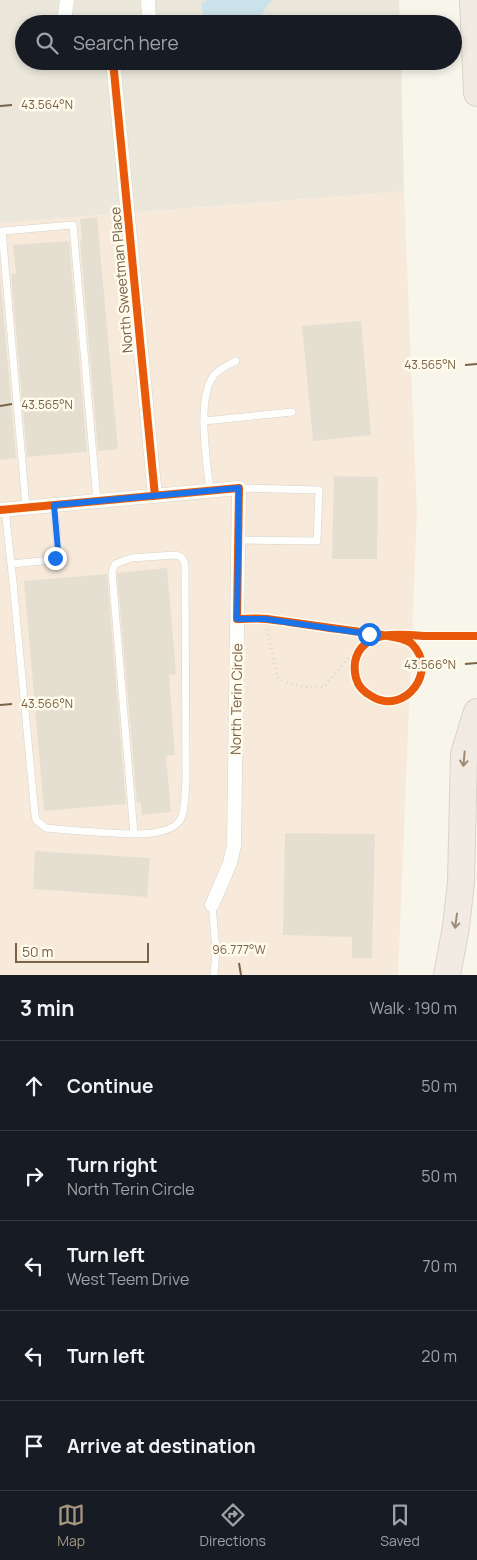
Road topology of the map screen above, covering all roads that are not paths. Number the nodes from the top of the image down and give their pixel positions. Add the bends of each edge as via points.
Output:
1 (67, 0) edge
2 (148, 0) edge
3 (473, 0) edge
4 (65, 15) edge
5 (149, 15) edge
6 (114, 70) edge
7 (477, 93) edge
8 (236, 361) dead end
9 (292, 412) dead end
10 (204, 421) junction
11 (239, 488) junction
12 (210, 491) junction
13 (155, 496) junction
14 (97, 501) junction
15 (54, 505) junction
16 (26, 507) junction
17 (2, 509) edge
18 (238, 540) junction
19 (11, 564) junction
20 (477, 712) edge
21 (134, 834) junction
22 (212, 905) joint
23 (214, 975) edge
24 (447, 975) edge

1 - 4 street
2 - 5 street
3 - 7 highway
6 - 13 street, North Sweetman Place
8 - 10 lane via 216,373 208,385
9 - 10 lane
10 - 12 lane
11 - 12 street
11 - 18 street, North Terin Circle
11 - 18 lane via 319,490 318,541
12 - 13 street
13 - 14 street
14 - 15 street
14 - 16 lane via 73,225 2,231
15 - 16 street
15 - 19 lane via 58,550 55,558
16 - 17 street
17 - 19 lane
18 - 22 street, North Terin Circle via 234,844 230,863
19 - 21 lane via 36,820 46,828
20 -> 24 highway via 464,754 461,882
21 - 21 lane via 164,830 177,824 182,816 186,781 185,564 175,554 120,561 112,572
22 - 23 lane via 216,950

